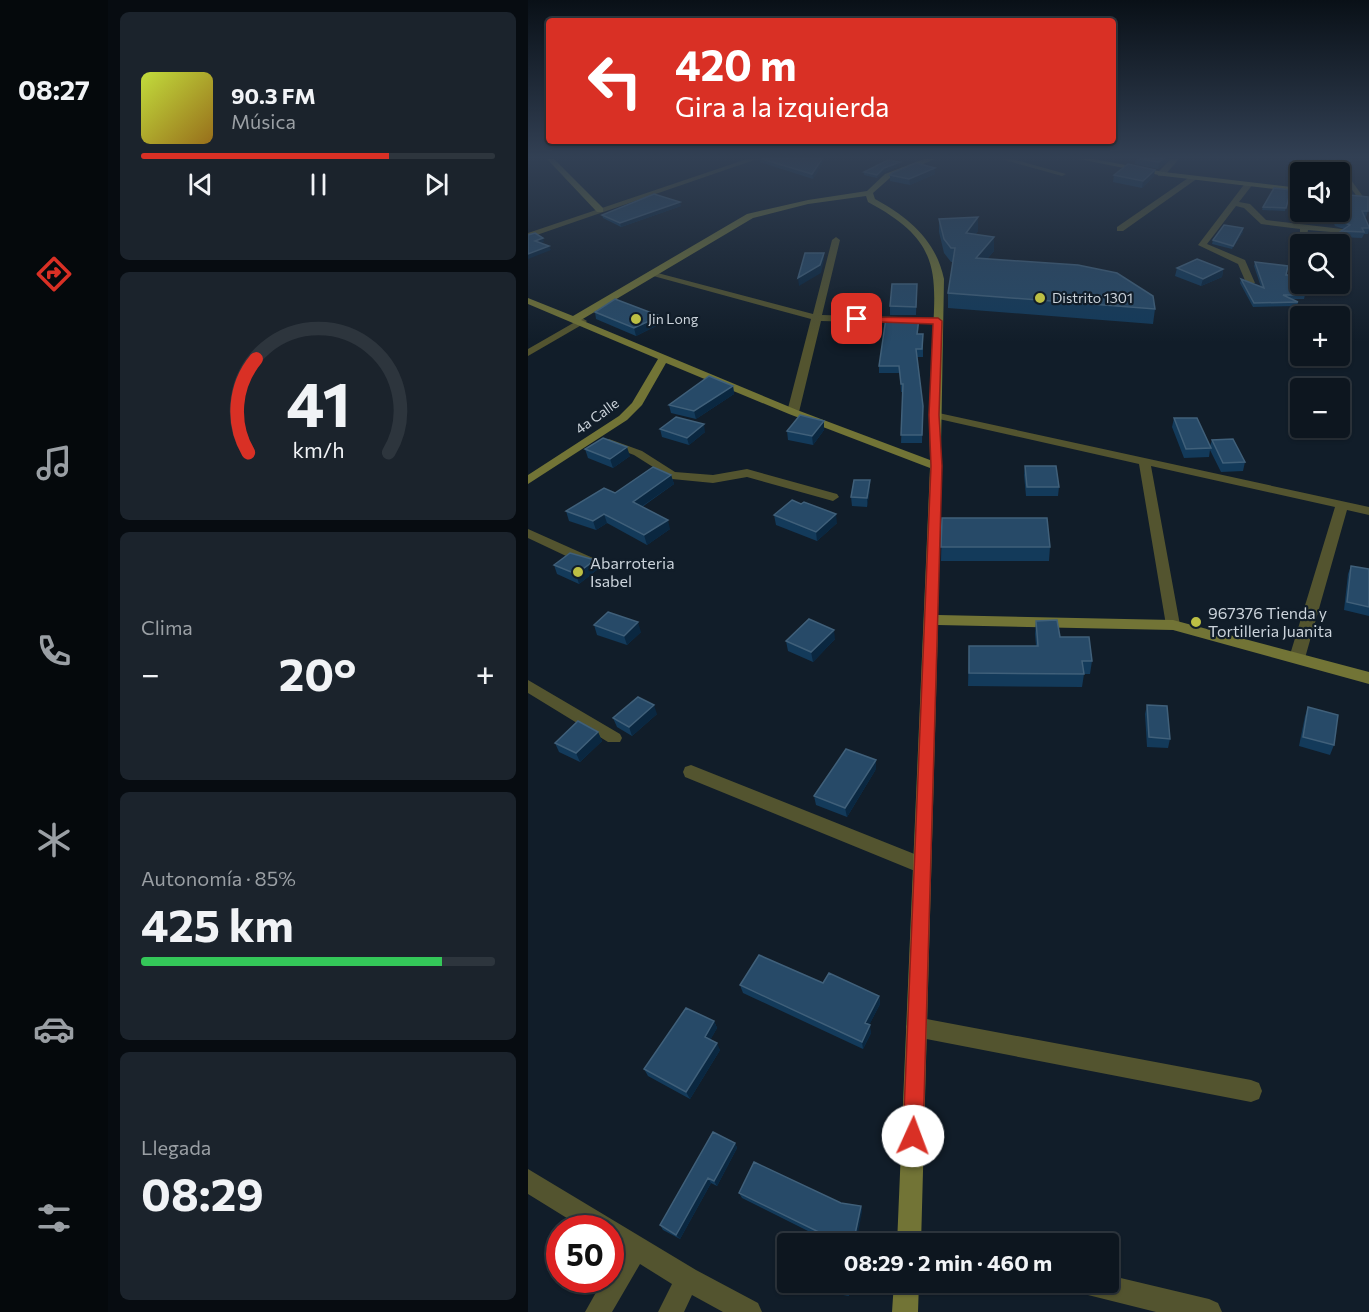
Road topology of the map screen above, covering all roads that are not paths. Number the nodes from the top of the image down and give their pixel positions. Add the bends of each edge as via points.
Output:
1 (572, 220) edge
2 (743, 220) edge
3 (907, 220) edge
4 (1133, 220) edge
5 (1222, 220) edge
6 (1262, 220) edge
7 (1304, 227) junction
8 (1120, 229) dead end
9 (1341, 231) edge
10 (1303, 234) edge
11 (528, 236) edge
12 (836, 240) dead end
13 (650, 274) junction
14 (1250, 283) edge
15 (528, 301) edge
16 (817, 318) junction
17 (578, 320) junction
18 (938, 321) junction
19 (528, 353) edge
20 (664, 358) junction
21 (793, 411) junction
22 (934, 415) junction
23 (595, 437) junction
24 (1144, 461) junction
25 (936, 466) junction
26 (528, 480) edge
27 (833, 497) dead end
28 (1342, 505) junction
29 (1369, 511) edge
30 (528, 533) edge
31 (592, 563) edge
32 (929, 620) junction
33 (1173, 625) junction
34 (1297, 658) junction
35 (1369, 678) edge
36 (528, 686) edge
37 (614, 738) dead end
38 (691, 772) dead end
39 (921, 865) junction
40 (916, 1027) junction
41 (1251, 1091) dead end
42 (528, 1181) edge
43 (584, 1215) edge
44 (913, 1233) edge
45 (624, 1241) edge
46 (636, 1248) junction
47 (687, 1279) junction
48 (1119, 1290) edge
49 (906, 1293) edge
50 (598, 1312) edge
51 (671, 1312) edge
52 (749, 1312) edge
53 (905, 1312) edge
54 (1209, 1312) edge

1 - 11 street
2 - 13 street
3 - 18 street via 929,249 939,273
4 - 8 street
5 - 14 street via 1202,246 1242,262
6 - 7 street
7 - 9 street
7 - 10 street
12 - 16 street
13 - 16 street
13 - 17 street
15 - 17 street
16 - 18 street
16 - 21 street
17 - 19 street
17 - 20 street
18 - 22 street
20 - 21 street
20 - 23 street, 4a Calle via 636,405
21 - 25 street
22 - 24 street
22 - 25 street
23 - 26 street, 4a Calle
23 - 27 street via 632,450 672,475 713,479 747,473
24 - 28 street
24 - 33 street
25 - 32 street
28 - 29 street
28 - 34 street
30 - 31 street
32 - 33 street
32 - 39 street
33 - 34 street
34 - 35 street
36 - 37 street
38 - 39 street
39 - 40 street
40 - 41 street
40 - 44 street
42 - 43 street
45 - 46 street
46 - 47 street
46 - 50 street
47 - 51 street
47 - 52 street
48 - 54 street
49 - 53 street

